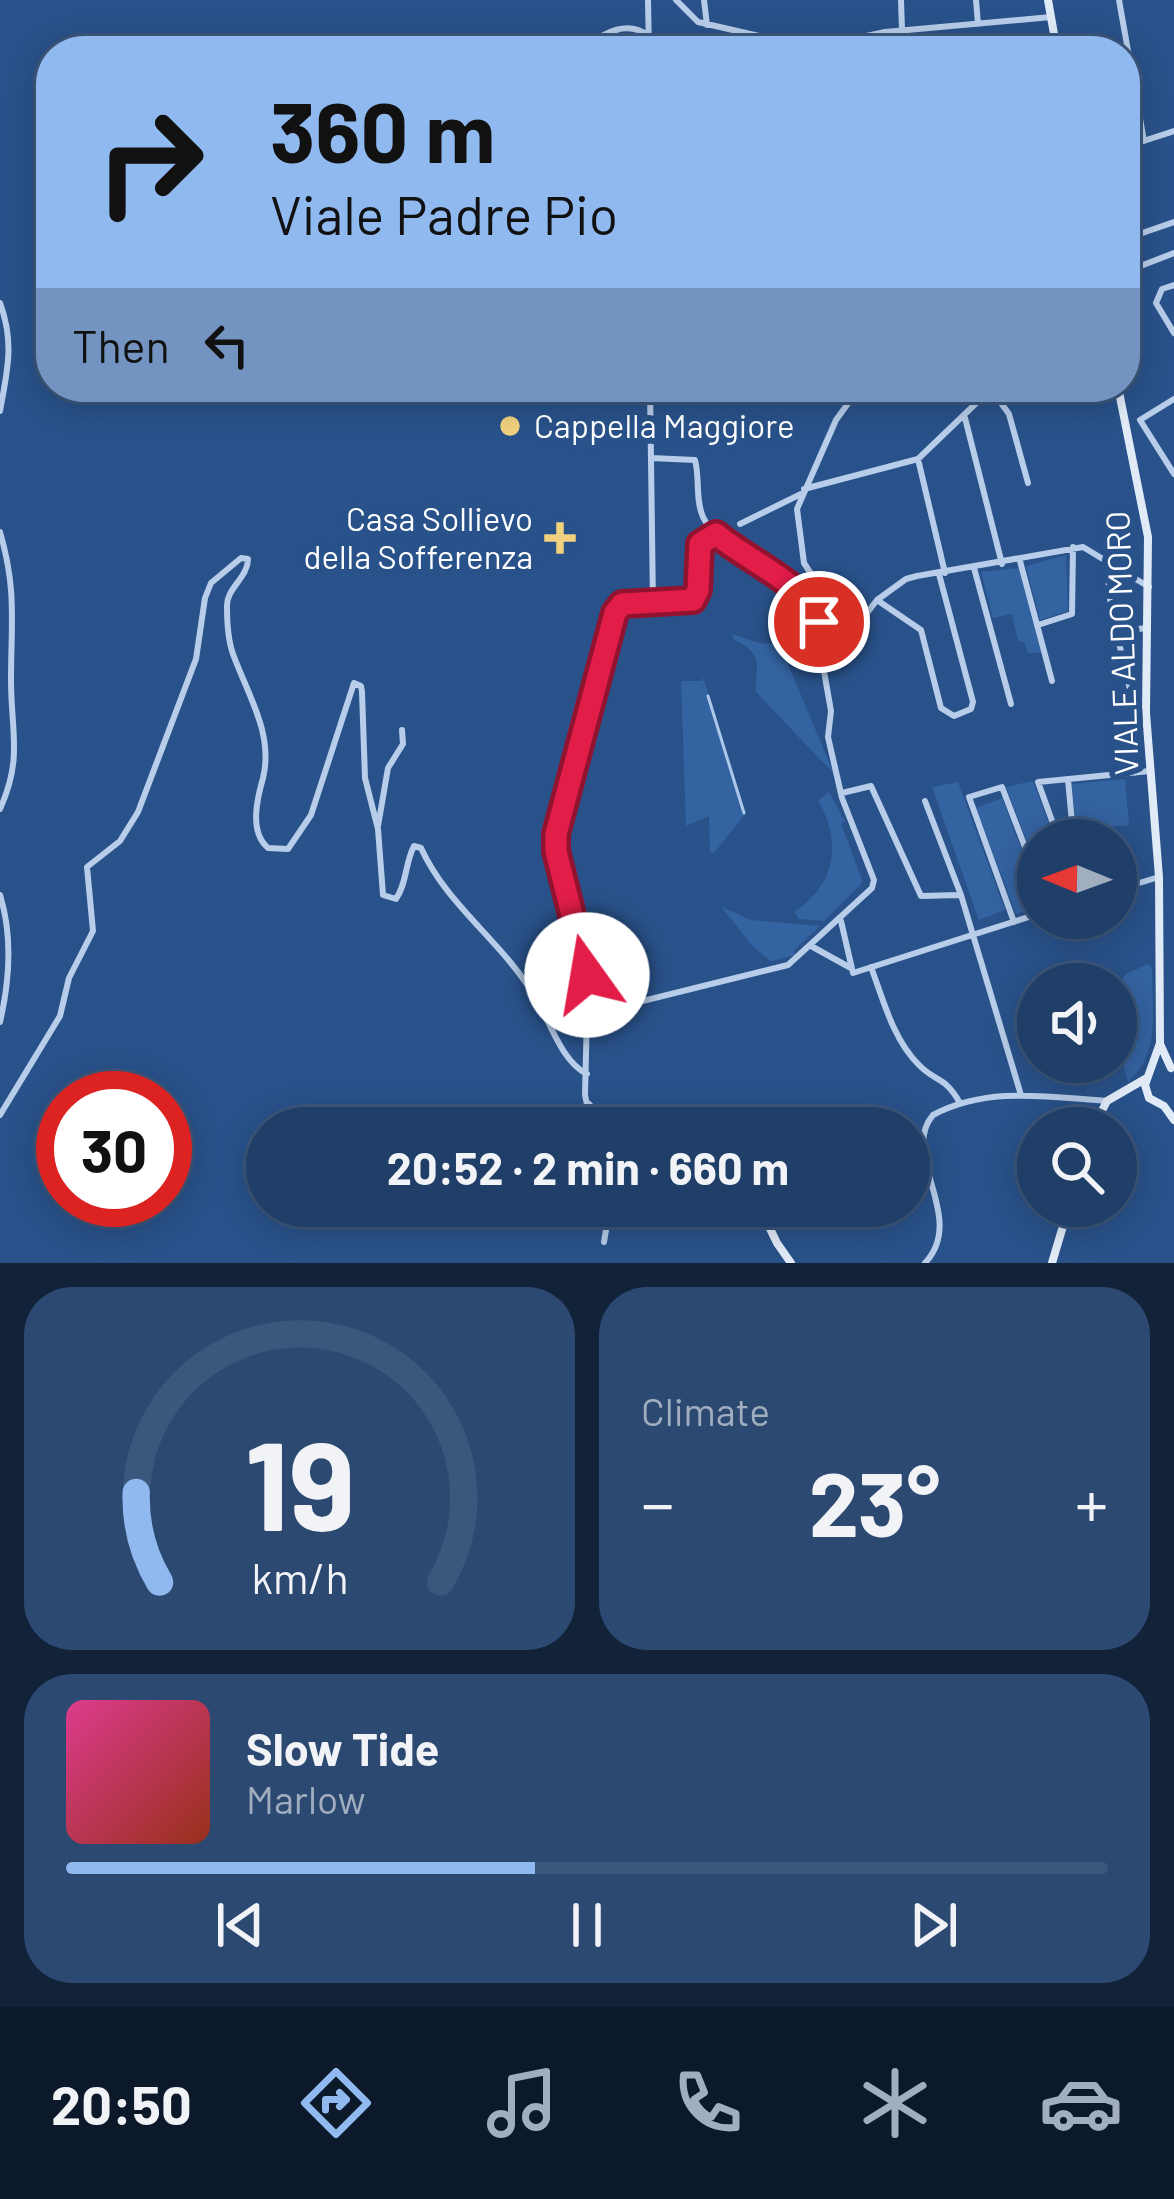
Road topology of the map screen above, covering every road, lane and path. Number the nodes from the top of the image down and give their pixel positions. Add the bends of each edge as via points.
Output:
1 (648, 0) edge
2 (676, 0) edge
3 (704, 0) edge
4 (902, 0) edge
5 (976, 0) edge
6 (1048, 0) edge
7 (1119, 0) edge
8 (1051, 17) junction
9 (978, 24) junction
10 (707, 25) junction
11 (902, 31) junction
12 (606, 36) edge
13 (649, 36) joint
14 (757, 36) edge
15 (875, 36) edge
16 (1054, 36) edge
17 (1125, 36) edge
18 (1140, 118) edge
19 (1172, 132) edge
20 (1144, 141) junction
21 (1140, 142) edge
22 (1174, 146) edge
23 (1174, 222) edge
24 (1140, 234) edge
25 (1174, 253) edge
26 (1140, 266) edge
27 (1174, 284) edge
28 (0, 303) edge
29 (1174, 333) edge
30 (1174, 400) edge
31 (650, 402) edge
32 (849, 402) edge
33 (979, 402) edge
34 (1001, 402) edge
35 (1121, 402) edge
36 (0, 411) edge
37 (965, 418) junction
38 (1140, 420) junction
39 (1126, 425) junction
40 (651, 458) junction
41 (918, 459) junction
42 (1174, 474) edge
43 (1028, 483) dead end
44 (803, 492) junction
45 (740, 524) dead end
46 (0, 532) edge
47 (716, 534) junction
48 (1072, 548) junction
49 (1020, 561) junction
50 (1109, 563) junction
51 (1002, 564) junction
52 (974, 568) junction
53 (942, 573) junction
54 (1149, 587) junction
55 (877, 600) junction
56 (652, 604) junction
57 (1038, 625) junction
58 (1148, 628) junction
59 (1117, 631) junction
60 (826, 634) junction
61 (819, 644) junction
62 (1052, 681) dead end
63 (1011, 704) dead end
64 (402, 730) dead end
65 (1150, 771) junction
66 (1136, 773) junction
67 (1068, 779) junction
68 (842, 793) junction
69 (925, 801) dead end
70 (0, 809) edge
71 (1051, 819) edge
72 (1072, 819) edge
73 (1017, 826) edge
74 (378, 829) junction
75 (1159, 877) junction
76 (1137, 884) edge
77 (0, 895) edge
78 (961, 895) junction
79 (840, 919) junction
80 (1017, 921) edge
81 (1014, 922) junction
82 (973, 934) junction
83 (811, 946) junction
84 (871, 967) junction
85 (852, 971) junction
86 (587, 1018) junction
87 (0, 1022) edge
88 (550, 1024) junction
89 (1160, 1043) junction
90 (1173, 1068) edge
91 (1154, 1070) junction
92 (587, 1075) junction
93 (1146, 1078) junction
94 (1123, 1093) junction
95 (1021, 1095) junction
96 (1148, 1098) junction
97 (1107, 1101) junction
98 (586, 1102) junction
99 (960, 1103) junction
100 (1169, 1105) edge
101 (587, 1107) edge
102 (591, 1107) edge
103 (1104, 1107) edge
104 (0, 1115) edge
105 (1174, 1120) edge
106 (930, 1121) edge
107 (930, 1173) edge
108 (605, 1227) edge
109 (771, 1227) edge
110 (1063, 1227) edge
111 (604, 1242) dead end
112 (791, 1263) edge
113 (925, 1263) edge
114 (1052, 1263) edge

1 - 13 street
2 - 10 street
3 - 10 street
4 - 11 street
5 - 9 street
6 - 8 main road
7 - 17 street
8 - 9 street
8 - 16 main road
9 - 11 street
10 - 14 street
11 - 15 street
12 - 13 street via 624,26
18 - 20 street
19 - 20 street
19 - 22 street
20 - 21 street
23 - 24 street
25 - 26 street
27 - 29 street via 1156,303
28 - 36 street via 10,368
30 - 38 street
31 - 40 street
32 - 44 street
33 - 37 street
34 - 43 street
35 - 39 main road, VIALE ALDO MORO
37 - 41 street
37 - 51 street
38 - 39 main road
38 - 42 street
39 - 54 main road, VIALE ALDO MORO via 1148,537
40 - 47 street via 695,460 700,510
40 - 56 street
41 - 44 street
41 - 53 street
44 - 45 street
44 - 60 street via 797,524 804,563 855,619 846,638
46 - 70 street via 15,604 16,767
47 - 56 street via 700,544 694,598
47 - 60 street via 801,592
48 - 49 street
48 - 50 street
48 - 57 street via 1072,614
49 - 51 street
49 - 57 street
50 - 54 street
50 - 59 street
51 - 52 street
52 - 53 street
52 - 63 street
53 - 55 street via 905,580
53 - 55 street via 973,702 963,713 941,709 921,630
54 - 58 main road, VIALE ALDO MORO
55 - 61 street via 854,644
56 - 86 street via 622,604 612,618 556,834 585,958
57 - 62 street
58 - 59 street
58 - 65 main road, VIALE ALDO MORO
59 - 66 street
60 - 61 street
61 - 68 street
64 - 74 street
65 - 66 street
65 - 75 main road, VIALE ALDO MORO
66 - 67 street
67 - 71 street via 1038,782
67 - 72 street
68 - 78 street via 871,786 920,896
68 - 79 street via 874,880
69 - 78 street
73 - 81 street via 1002,787 969,797
74 - 88 street via 382,895 396,899 410,852 421,848 441,887 523,978
74 - 104 street via 365,778 362,692 354,683 299,837 280,851 259,838 266,754 230,645 227,608 248,568 241,557 205,598 196,659 138,812 120,841 87,867 93,931 60,1016
75 - 76 street
75 - 89 main road, VIALE ALDO MORO
77 - 87 street via 9,974
78 - 82 street
79 - 83 street
79 - 85 street
80 - 81 street
81 - 82 street
82 - 84 street
82 - 95 street
83 - 85 street
83 - 86 street via 788,965
84 - 85 street
84 - 99 street via 902,1044
86 - 88 street
86 - 92 street
88 - 92 street
89 - 90 main road, VIALE ALDO MORO
89 - 91 main road, VIALE ALDO MORO
90 - 91 main road
91 - 93 main road
92 - 98 street
93 - 94 main road
93 - 96 main road
94 - 96 main road
94 - 97 main road
95 - 97 street
95 - 99 street
96 - 100 main road
97 - 103 main road
98 - 101 street
98 - 102 street
99 - 106 street
100 - 105 main road
107 - 113 street via 940,1238
108 - 111 street
109 - 112 main road
110 - 114 main road

